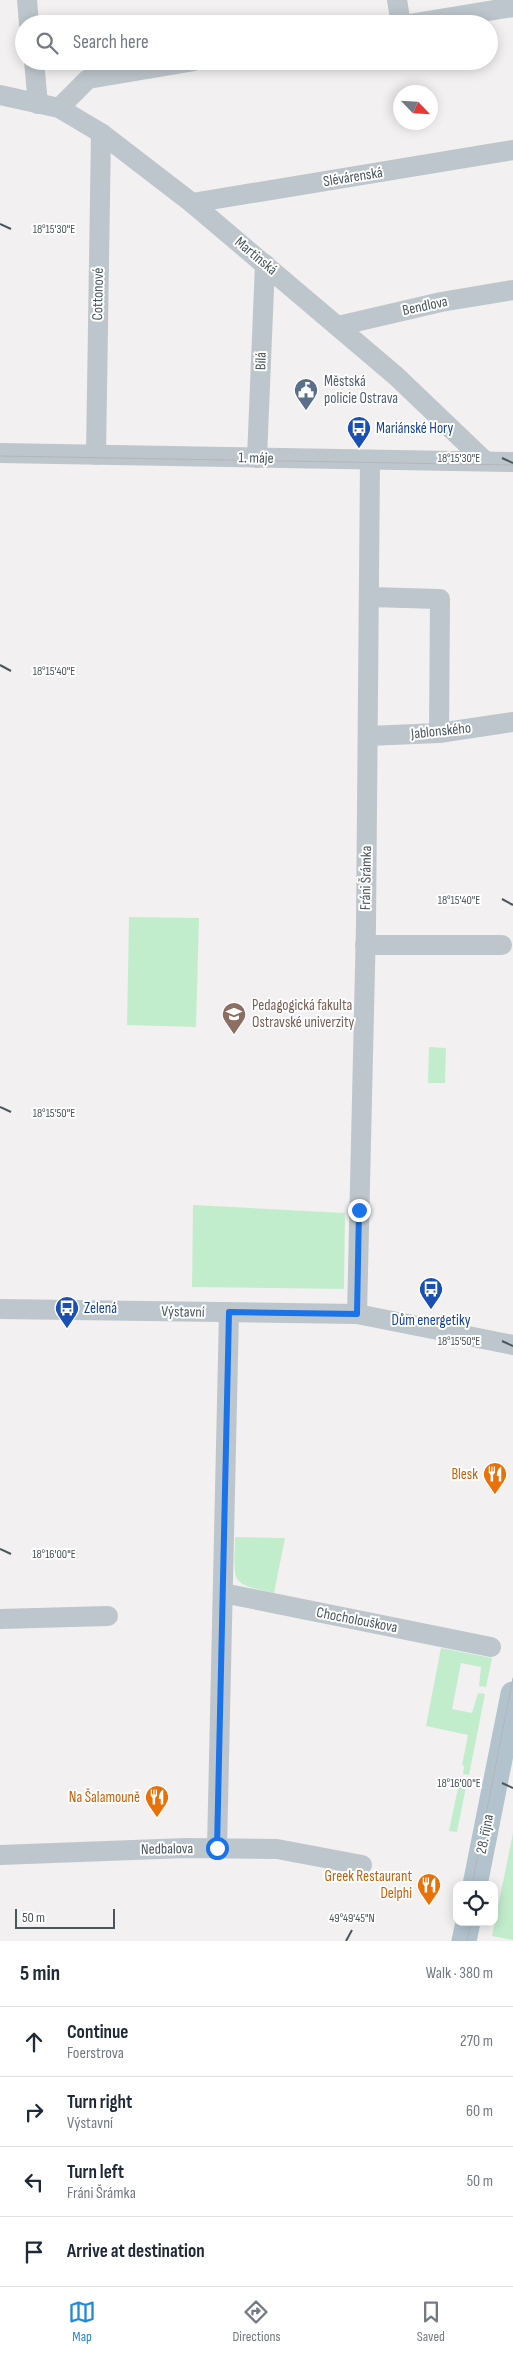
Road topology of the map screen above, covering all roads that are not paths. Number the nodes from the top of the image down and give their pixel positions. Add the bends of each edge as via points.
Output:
1 (27, 0) edge
2 (397, 0) edge
3 (513, 7) edge
4 (28, 15) edge
5 (400, 15) edge
6 (464, 15) edge
7 (35, 70) edge
8 (142, 70) edge
9 (0, 95) edge
10 (38, 104) junction
11 (59, 108) junction
12 (101, 133) junction
13 (513, 150) edge
14 (192, 203) junction
15 (265, 264) junction
16 (513, 290) edge
17 (338, 326) junction
18 (0, 453) edge
19 (96, 455) junction
20 (257, 458) junction
21 (370, 460) junction
22 (484, 461) junction
23 (513, 462) edge
24 (370, 597) junction
25 (513, 722) edge
26 (439, 733) junction
27 (368, 736) junction
28 (365, 945) junction
29 (502, 945) dead end
30 (357, 1305) junction
31 (0, 1309) edge
32 (229, 1312) junction
33 (513, 1344) edge
34 (223, 1593) junction
35 (108, 1616) dead end
36 (0, 1619) edge
37 (490, 1647) dead end
38 (513, 1694) edge
39 (217, 1848) junction
40 (0, 1855) edge
41 (362, 1865) dead end
42 (476, 1881) edge
43 (467, 1926) edge
44 (464, 1941) edge

1 - 4 street
2 - 5 street
3 - 6 street
7 - 10 street
8 - 11 street via 88,79
9 - 10 street, Martinská
10 - 11 street, Martinská
11 - 12 street, Martinská
12 - 14 street, Martinská
12 - 19 street, Cottonové
13 - 14 street, Slévárenská
14 - 15 street, Martinská
15 - 17 street, Martinská
15 - 20 street, Bílá
16 - 17 street, Bendlova via 441,302
17 - 22 street, Martinská via 396,376
18 - 19 street, 1. máje
19 - 20 street, 1. máje
20 - 21 street, 1. máje
21 - 22 street, 1. máje
21 - 24 street, Fráni Šrámka
22 - 23 street, 1. máje
24 - 26 street via 440,599
24 - 27 street, Fráni Šrámka
25 - 26 street, Jablonského
26 - 27 street, Jablonského
27 - 28 street, Fráni Šrámka
28 - 29 street
28 - 30 street, Fráni Šrámka
30 - 32 street, Výstavní
30 - 33 street, Výstavní
31 - 32 street, Výstavní
32 - 34 street
34 - 37 street, Chocholouškova
34 - 39 street
35 - 36 street
38 - 42 main road, 28. října
39 - 40 street, Nedbalova
39 - 41 street, Nedbalova via 277,1849
43 - 44 main road

